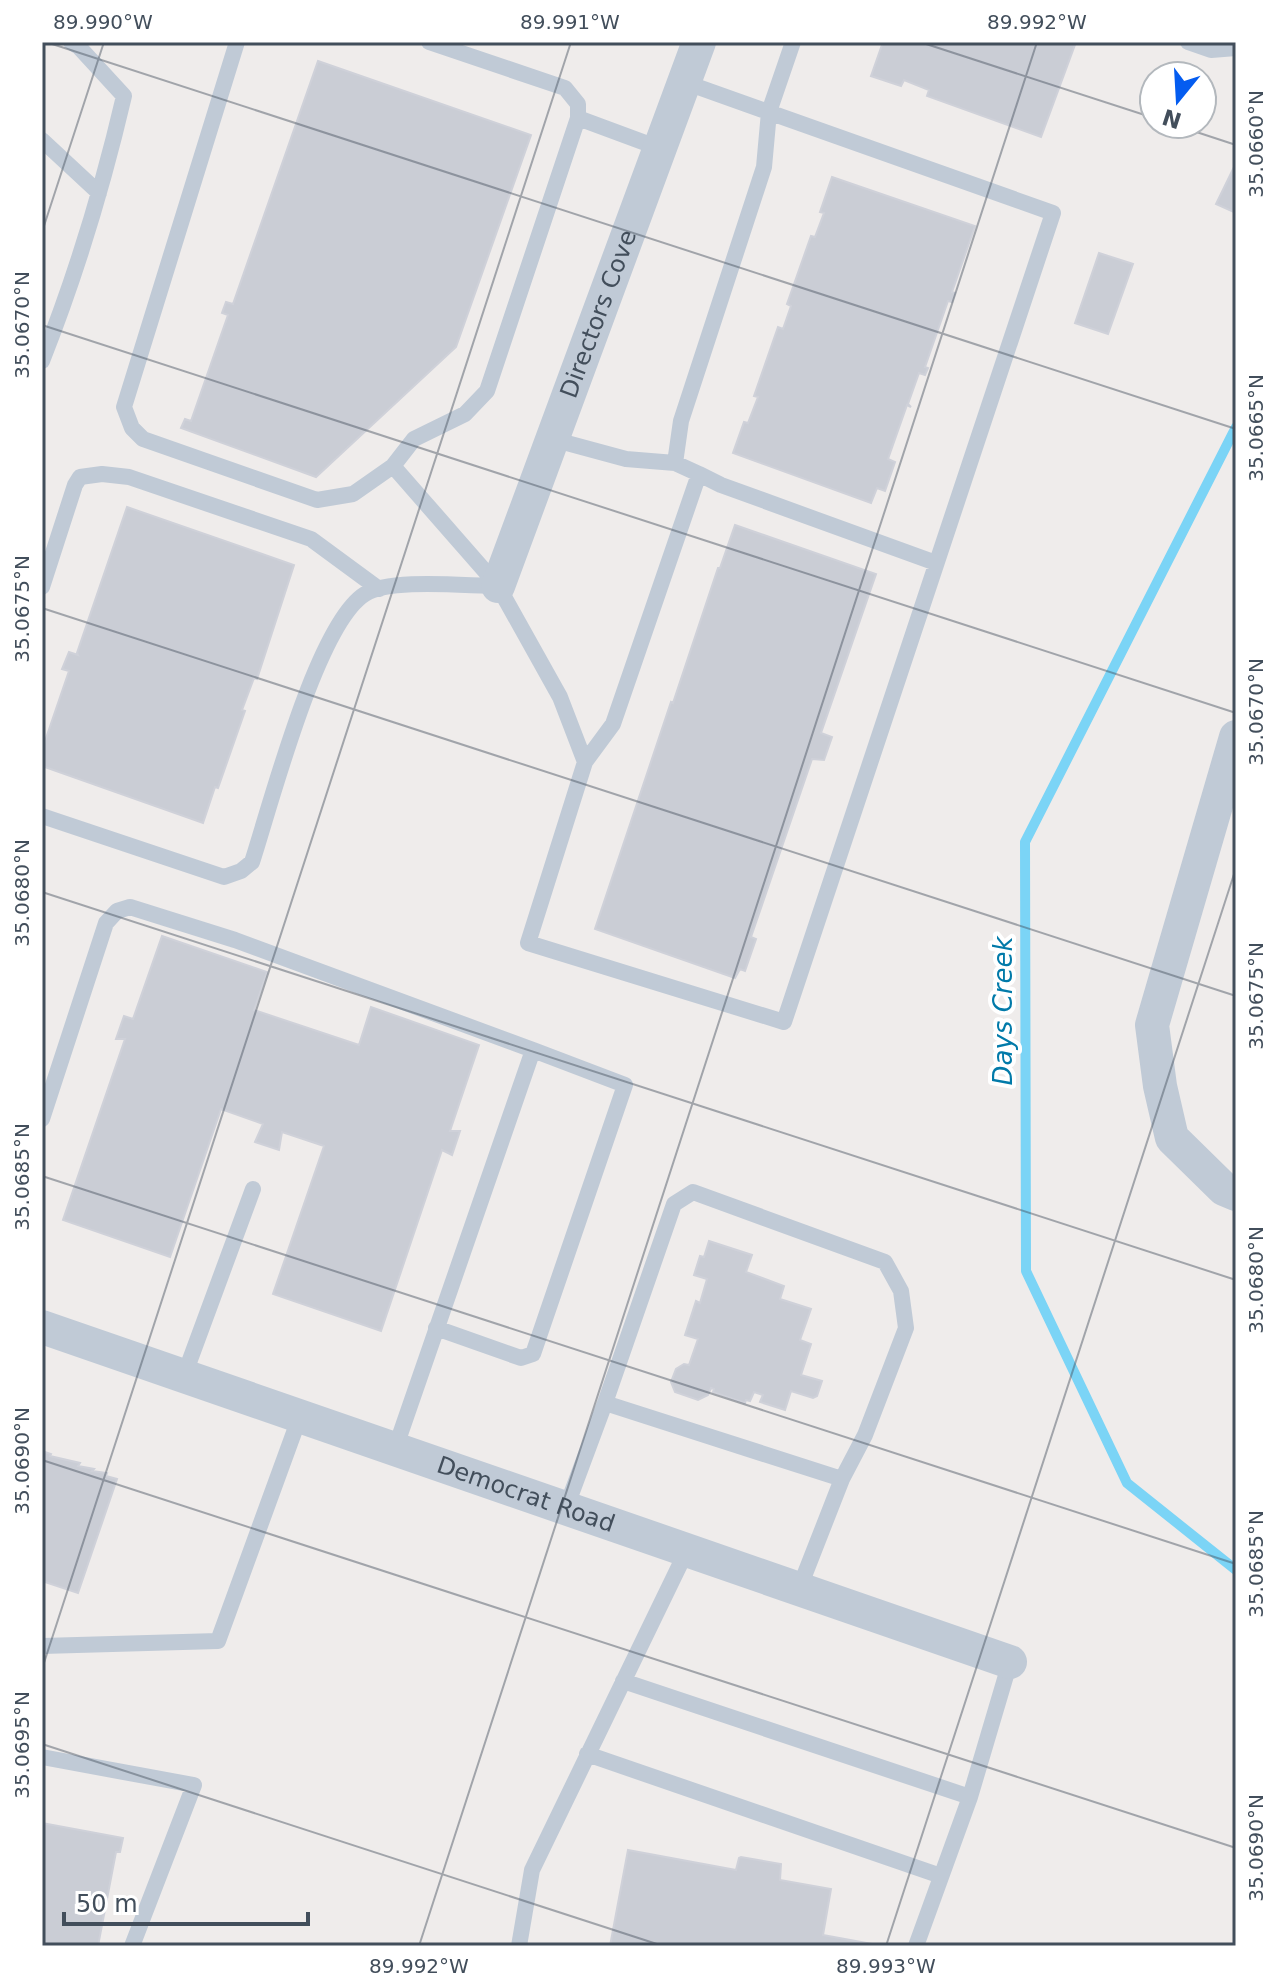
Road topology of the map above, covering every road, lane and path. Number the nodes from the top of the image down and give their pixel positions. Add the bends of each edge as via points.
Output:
1 (71, 42) edge
2 (237, 42) edge
3 (429, 42) edge
4 (699, 42) edge
5 (793, 42) edge
6 (1188, 42) edge
7 (1236, 48) edge
8 (684, 82) junction
9 (769, 112) junction
10 (578, 118) junction
11 (42, 140) edge
12 (659, 148) junction
13 (99, 193) junction
14 (42, 361) edge
15 (552, 439) junction
16 (675, 463) junction
17 (393, 466) junction
18 (699, 474) junction
19 (936, 563) junction
20 (498, 586) junction
21 (42, 587) edge
22 (379, 589) junction
23 (1236, 737) edge
24 (585, 762) junction
25 (42, 816) edge
26 (533, 1050) junction
27 (42, 1119) edge
28 (253, 1189) dead end
29 (1236, 1194) edge
30 (42, 1327) edge
31 (436, 1328) junction
32 (184, 1376) junction
33 (605, 1403) junction
34 (300, 1416) junction
35 (395, 1449) junction
36 (842, 1479) junction
37 (566, 1508) junction
38 (687, 1550) junction
39 (799, 1589) junction
40 (42, 1646) edge
41 (1010, 1662) joint
42 (623, 1681) junction
43 (587, 1754) junction
44 (42, 1757) edge
45 (970, 1797) junction
46 (941, 1876) junction
47 (132, 1946) edge
48 (519, 1946) edge
49 (916, 1946) edge

1 - 13 lane via 124,96
2 - 17 lane via 124,407 143,439 317,500 353,494
3 - 10 lane via 565,88 578,104
4 - 8 street, Directors Cove
5 - 9 lane
6 - 7 lane via 1211,50
8 - 9 lane
8 - 12 street, Directors Cove
9 - 16 lane via 764,167 681,421
9 - 19 lane via 1053,213
10 - 12 lane
10 - 17 lane via 487,391 465,414 414,439
11 - 13 lane
12 - 15 street, Directors Cove
13 - 14 lane
15 - 16 lane via 626,459
15 - 20 street, Directors Cove
16 - 18 lane
17 - 20 lane
18 - 19 lane
18 - 24 lane via 613,724
19 - 24 lane via 784,1022 528,943
20 - 22 lane
20 - 24 lane via 560,697
21 - 22 lane via 75,485 80,477 102,474 129,477 311,539
22 - 25 lane via 365,594 339,621 311,679 252,862 241,871 224,877 196,870
23 - 29 street via 1152,1025 1172,1138 1224,1189
26 - 27 lane via 235,940 130,907 106,923
26 - 31 lane
26 - 31 lane via 625,1085 533,1354 521,1358
28 - 32 lane
30 - 32 street, Democrat Road
31 - 35 lane
32 - 34 street, Democrat Road
33 - 36 lane
33 - 36 lane via 674,1204 693,1192 885,1262 901,1291 906,1328 865,1435
33 - 37 lane
34 - 35 street, Democrat Road
34 - 40 lane via 218,1641
35 - 37 street, Democrat Road
36 - 39 lane
37 - 38 street, Democrat Road
38 - 39 street, Democrat Road
38 - 42 lane
39 - 41 street, Democrat Road
41 - 45 lane
42 - 43 lane
42 - 45 lane
43 - 46 lane
43 - 48 lane via 532,1870
44 - 47 lane via 194,1785
45 - 46 lane
46 - 49 lane

